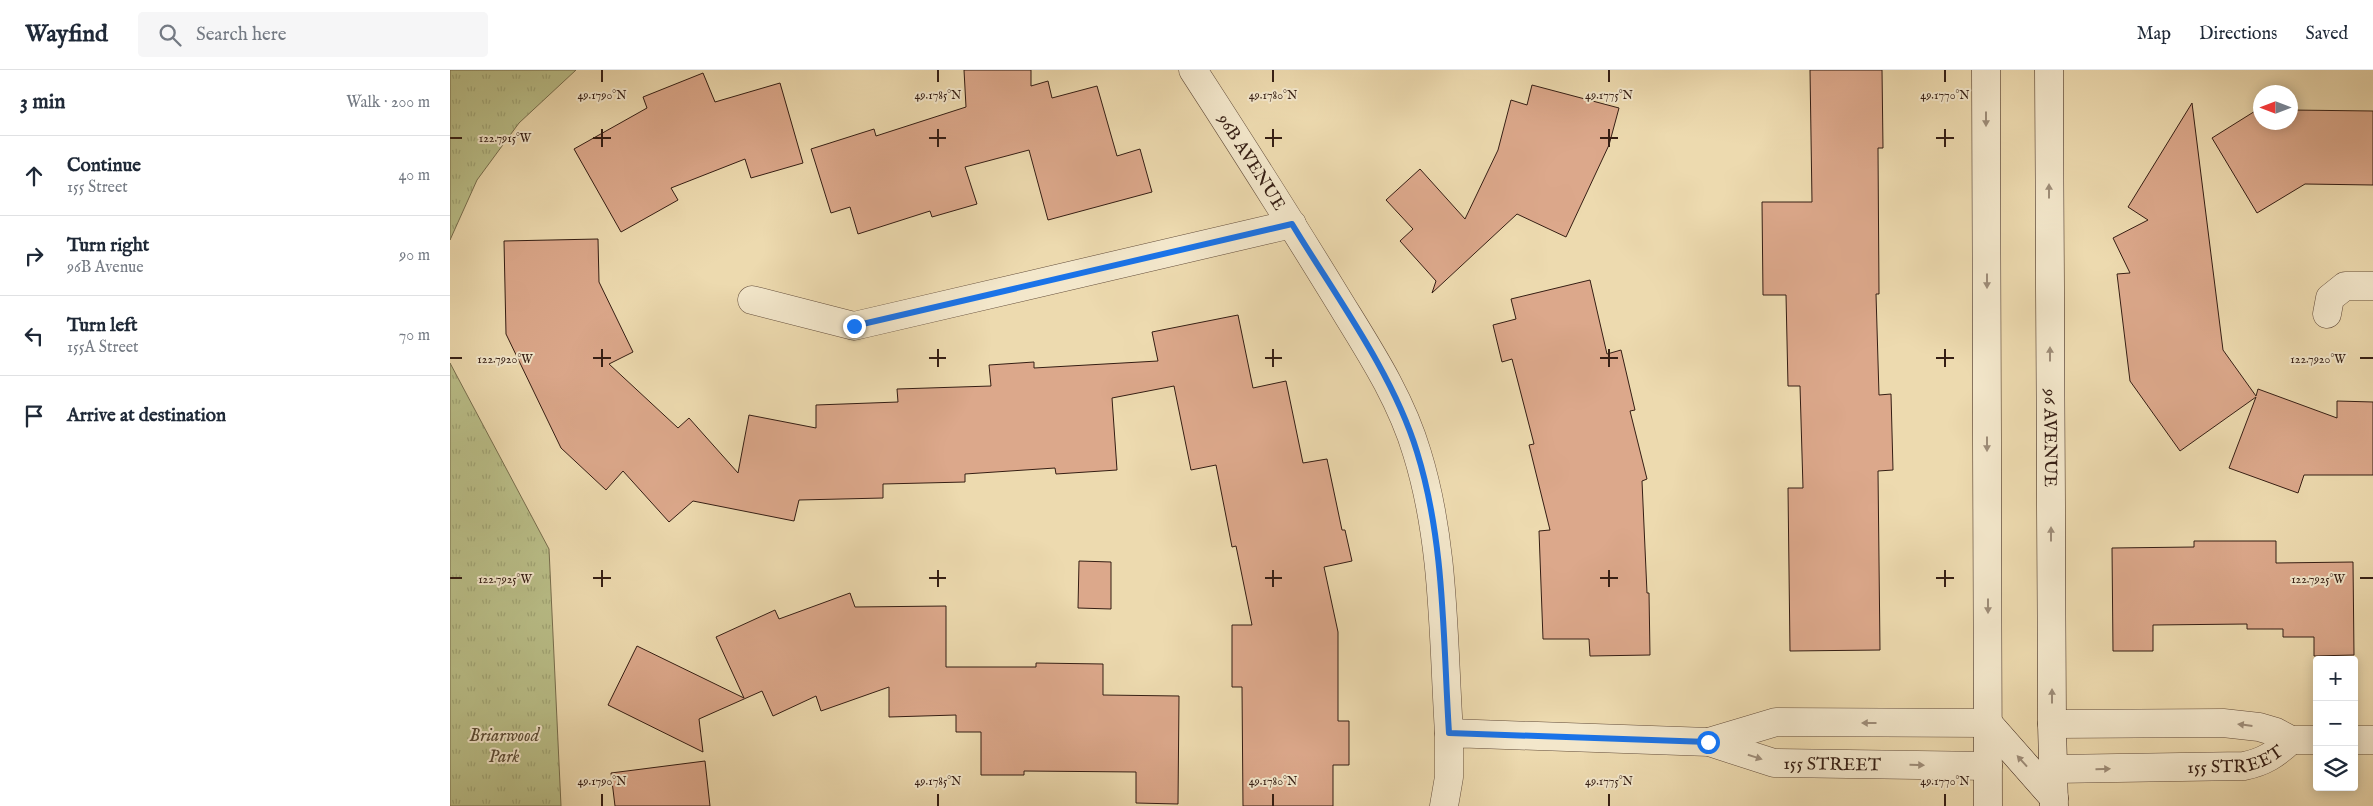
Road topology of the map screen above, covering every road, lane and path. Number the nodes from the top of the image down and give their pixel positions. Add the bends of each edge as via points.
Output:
1 (1193, 70) edge
2 (1986, 70) edge
3 (2049, 70) edge
4 (1292, 224) junction
5 (2373, 286) edge
6 (752, 300) dead end
7 (2327, 314) dead end
8 (1988, 723) junction
9 (2052, 724) junction
10 (1449, 733) junction
11 (2304, 740) edge
12 (2358, 740) edge
13 (2373, 740) edge
14 (1708, 742) junction
15 (1988, 766) junction
16 (2054, 768) junction
17 (2054, 802) edge
18 (1444, 806) edge
19 (1988, 806) edge

1 - 4 street, 96B AVENUE
2 -> 8 street
9 -> 3 street, 96 AVENUE
4 - 6 street via 854,326
4 - 10 street, 96B AVENUE via 1386,380 1417,452 1435,528
5 - 7 street via 2345,286 2330,298
8 -> 14 street, 155 STREET via 1776,722
8 - 15 street
17 -> 8 street
11 -> 9 street, 155 STREET via 2242,724
9 - 16 street, 96 AVENUE
10 - 14 street, 155 STREET
10 - 18 street via 1449,777
16 -> 11 street, 155 STREET via 2244,766 2261,763
12 - 13 street
14 -> 15 street, 155 STREET via 1774,763
15 - 19 street
16 - 17 street, 96 AVENUE

